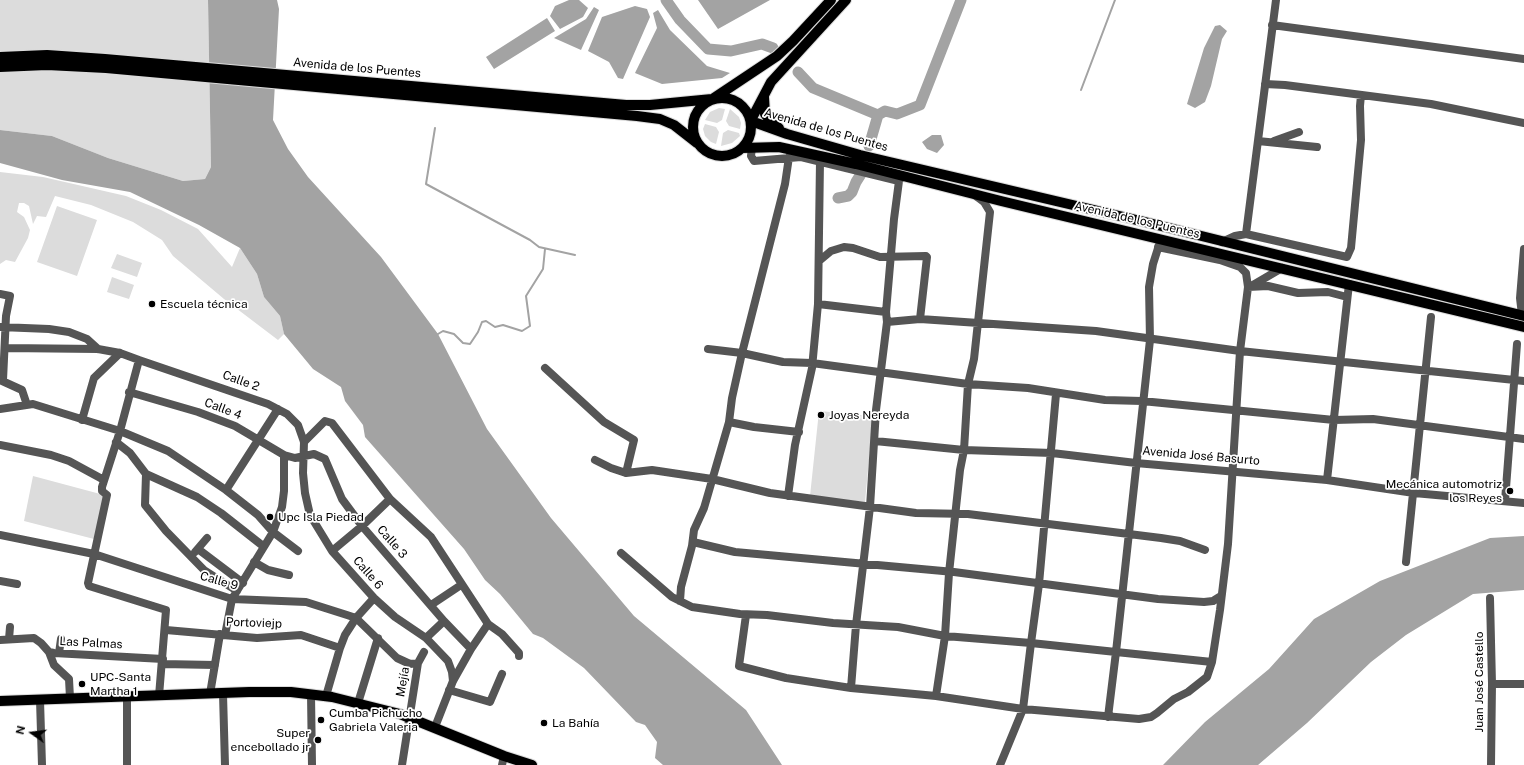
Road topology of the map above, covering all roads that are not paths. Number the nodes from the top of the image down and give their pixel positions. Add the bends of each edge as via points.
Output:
1 (831, 0) edge
2 (846, 0) edge
3 (1276, 0) edge
4 (1272, 24) junction
5 (0, 57) edge
6 (1524, 59) edge
7 (0, 67) edge
8 (145, 67) junction
9 (319, 82) junction
10 (1265, 84) junction
11 (767, 88) junction
12 (1361, 95) junction
13 (716, 96) junction
14 (751, 120) junction
15 (1524, 123) edge
16 (1299, 132) dead end
17 (787, 134) junction
18 (1258, 141) junction
19 (1272, 142) junction
20 (697, 143) junction
21 (747, 147) junction
22 (1317, 147) dead end
23 (789, 157) junction
24 (820, 161) junction
25 (900, 178) junction
26 (969, 192) junction
27 (1246, 234) junction
28 (1222, 242) junction
29 (1281, 242) junction
30 (1160, 243) junction
31 (1524, 249) edge
32 (1220, 256) junction
33 (890, 257) junction
34 (1287, 258) junction
35 (820, 260) junction
36 (1282, 268) junction
37 (1348, 284) junction
38 (1248, 287) junction
39 (0, 294) edge
40 (1347, 297) junction
41 (818, 304) junction
42 (886, 312) junction
43 (1523, 315) edge
44 (1431, 317) dead end
45 (920, 319) junction
46 (887, 322) junction
47 (978, 322) junction
48 (3, 327) edge
49 (1524, 327) edge
50 (1150, 340) junction
51 (1517, 344) dead end
52 (5, 348) junction
53 (98, 348) junction
54 (708, 349) dead end
55 (1240, 350) junction
56 (120, 353) junction
57 (742, 353) junction
58 (139, 360) junction
59 (1341, 362) junction
60 (812, 363) junction
61 (545, 368) dead end
62 (1426, 369) junction
63 (880, 373) junction
64 (1, 380) edge
65 (1513, 380) junction
66 (1524, 381) edge
67 (968, 384) junction
68 (129, 392) junction
69 (1056, 394) junction
70 (1142, 401) junction
71 (27, 405) junction
72 (0, 409) edge
73 (278, 409) junction
74 (1236, 411) junction
75 (82, 420) junction
76 (1334, 420) junction
77 (729, 422) junction
78 (1419, 425) junction
79 (120, 430) junction
80 (799, 432) junction
81 (1509, 437) junction
82 (1524, 439) edge
83 (259, 440) junction
84 (875, 441) junction
85 (116, 442) junction
86 (304, 442) junction
87 (0, 445) edge
88 (964, 450) junction
89 (1052, 453) junction
90 (284, 455) junction
91 (303, 457) junction
92 (595, 460) dead end
93 (1136, 463) junction
94 (1231, 470) junction
95 (626, 472) junction
96 (146, 474) junction
97 (712, 479) junction
98 (104, 480) junction
99 (1327, 480) junction
100 (226, 490) junction
101 (1414, 493) junction
102 (788, 496) junction
103 (390, 499) junction
104 (1505, 501) junction
105 (1524, 503) edge
106 (870, 507) junction
107 (956, 513) junction
108 (1044, 523) junction
109 (362, 526) junction
110 (273, 532) junction
111 (1129, 534) junction
112 (0, 535) edge
113 (207, 538) dead end
114 (693, 542) junction
115 (263, 546) junction
116 (198, 549) junction
117 (1205, 550) dead end
118 (298, 551) dead end
119 (332, 551) junction
120 (620, 553) dead end
121 (94, 554) junction
122 (191, 557) junction
123 (254, 562) junction
124 (1406, 562) dead end
125 (864, 564) junction
126 (949, 573) junction
127 (289, 575) dead end
128 (0, 581) edge
129 (243, 582) junction
130 (17, 584) dead end
131 (1039, 584) junction
132 (461, 585) junction
133 (237, 592) junction
134 (1123, 594) junction
135 (1221, 596) junction
136 (374, 598) junction
137 (1490, 598) dead end
138 (232, 599) junction
139 (680, 601) junction
140 (431, 606) junction
141 (746, 614) junction
142 (356, 618) junction
143 (444, 621) junction
144 (488, 624) junction
145 (856, 625) junction
146 (10, 627) dead end
147 (166, 630) junction
148 (222, 635) junction
149 (945, 636) junction
150 (61, 638) dead end
151 (378, 638) junction
152 (426, 638) junction
153 (4, 639) edge
154 (1031, 643) junction
155 (340, 648) junction
156 (470, 649) junction
157 (49, 652) junction
158 (424, 652) dead end
159 (1116, 652) junction
160 (59, 653) junction
161 (519, 656) dead end
162 (162, 662) junction
163 (1212, 662) junction
164 (418, 663) junction
165 (215, 665) junction
166 (502, 674) dead end
167 (453, 681) junction
168 (1492, 684) junction
169 (1524, 684) edge
170 (851, 688) junction
171 (449, 690) junction
172 (210, 694) junction
173 (223, 694) junction
174 (311, 694) junction
175 (158, 696) junction
176 (326, 696) junction
177 (936, 696) junction
178 (127, 697) junction
179 (70, 698) junction
180 (40, 700) junction
181 (0, 701) edge
182 (358, 704) junction
183 (1023, 709) junction
184 (1108, 717) junction
185 (409, 718) junction
186 (435, 727) junction
187 (503, 761) edge
188 (1002, 764) edge
189 (42, 765) edge
190 (127, 765) edge
191 (225, 765) edge
192 (312, 765) edge
193 (402, 765) edge
194 (532, 765) edge
195 (1491, 765) edge

1 - 13 main road via 777,56
2 - 11 main road
3 - 4 street
4 - 6 street
4 - 10 street
5 - 8 main road, Avenida de los Puentes via 47,55
7 - 8 main road, Avenida de los Puentes
8 - 9 main road, Avenida de los Puentes
9 - 13 main road, Avenida de los Puentes via 626,105 655,105
9 - 20 main road, Avenida de los Puentes via 651,117 678,127
10 - 12 street
10 - 18 street
11 - 14 main road
11 - 17 main road via 763,104 765,114
12 - 15 street via 1431,104
12 - 29 street via 1361,140 1350,252 1345,257
13 - 14 main road via 735,100 745,108
13 - 20 main road via 700,107 693,119 692,129
14 - 17 main road, Avenida de los Puentes
14 - 21 main road
16 - 19 street
17 - 28 main road, Avenida de los Puentes via 860,155
18 - 19 street
18 - 27 street
19 - 22 street
20 - 21 main road via 704,150 719,156 729,155
21 - 23 street via 754,161
21 - 25 main road, Avenida de los Puentes via 779,147
23 - 24 street
23 - 57 street
24 - 25 street
24 - 35 street
25 - 26 main road, Avenida de los Puentes
25 - 33 street
26 - 30 main road, Avenida de los Puentes
26 - 47 street via 984,202 990,212
27 - 28 street
27 - 29 street
28 - 34 main road, Avenida de los Puentes
29 - 34 street
30 - 32 main road, Avenida de los Puentes
30 - 50 street via 1152,264 1149,287
31 - 43 street via 1520,298
32 - 36 main road, Avenida de los Puentes
32 - 38 street via 1243,269
33 - 35 street via 880,257 844,247 831,251
33 - 42 street
33 - 45 street via 927,257
34 - 43 main road, Avenida de los Puentes
35 - 41 street
36 - 37 main road, Avenida de los Puentes
36 - 38 street
37 - 40 street
37 - 49 main road, Avenida de los Puentes
38 - 40 street via 1268,286 1298,294 1328,292
38 - 55 street
39 - 48 street via 10,296
40 - 59 street
41 - 42 street
41 - 60 street
42 - 46 street
44 - 62 street
45 - 46 street
45 - 47 street
46 - 63 street
47 - 50 street via 1096,331
47 - 67 street
48 - 52 street
48 - 53 street via 69,332 87,339
50 - 55 street
50 - 70 street
51 - 65 street
52 - 53 street
52 - 64 street
53 - 56 street, Calle 2
54 - 57 street
55 - 59 street
55 - 74 street
56 - 58 street, Calle 2
56 - 75 street via 94,378
57 - 60 street via 783,362
57 - 77 street
58 - 68 street
58 - 73 street, Calle 2
59 - 62 street
59 - 76 street
60 - 63 street
60 - 80 street
61 - 95 street via 604,422 634,440
62 - 65 street
62 - 78 street
63 - 67 street
63 - 84 street
64 - 71 street via 22,390
65 - 66 street
65 - 81 street
67 - 69 street via 1028,388
67 - 88 street
68 - 79 street
68 - 83 street, Calle 4 via 198,412 235,426
69 - 70 street via 1105,400
69 - 89 street
70 - 74 street
70 - 93 street
71 - 72 street
71 - 75 street via 33,404
73 - 83 street
73 - 86 street, Calle 2 via 298,425
74 - 76 street
74 - 94 street
75 - 79 street
76 - 78 street via 1373,419
76 - 99 street
77 - 80 street
77 - 97 street
78 - 81 street
78 - 101 street
79 - 85 street
79 - 100 street via 168,451
80 - 102 street
81 - 82 street
81 - 104 street
83 - 90 street, Calle 4
83 - 100 street
84 - 88 street, Avenida José Basurto
84 - 106 street
85 - 96 street via 130,453
85 - 98 street
86 - 91 street, Calle 2
86 - 103 street via 325,421 330,421
87 - 98 street via 70,461
88 - 89 street, Avenida José Basurto
88 - 107 street
89 - 93 street, Avenida José Basurto
89 - 108 street
90 - 91 street, Calle 4
90 - 110 street via 282,507
91 - 109 street, Calle 3 via 314,454 325,460 342,500
91 - 119 street, Calle 6 via 305,493 310,515
92 - 95 street
93 - 94 street, Avenida José Basurto
93 - 111 street
94 - 99 street, Avenida José Basurto
94 - 135 street via 1228,544
95 - 97 street via 652,470
96 - 115 street via 197,497
96 - 122 street via 145,505
97 - 102 street
97 - 114 street via 704,508 694,530
98 - 121 street via 102,491 107,495
99 - 101 street, Avenida José Basurto
100 - 110 street via 258,515
101 - 104 street, Avenida José Basurto
101 - 124 street
102 - 106 street
103 - 109 street
103 - 132 street via 431,537
104 - 105 street, Avenida José Basurto
106 - 107 street via 916,513
106 - 125 street
107 - 108 street
107 - 126 street
108 - 111 street
108 - 131 street
109 - 119 street
109 - 140 street, Calle 3
110 - 115 street
110 - 118 street
111 - 117 street via 1180,541
111 - 134 street
112 - 121 street, Calle 9
113 - 116 street
114 - 125 street via 735,552
114 - 139 street via 681,587
115 - 123 street
116 - 122 street
116 - 129 street
119 - 136 street, Calle 6
120 - 139 street
121 - 138 street, Calle 9
121 - 147 street via 88,585 166,610
122 - 133 street via 204,570
123 - 127 street via 268,570
123 - 129 street
125 - 126 street
125 - 145 street
126 - 131 street
126 - 149 street
128 - 130 street
129 - 133 street
131 - 134 street
131 - 154 street
132 - 140 street
132 - 144 street
133 - 138 street
134 - 135 street via 1204,602 1213,601
134 - 159 street
135 - 163 street
136 - 142 street
136 - 152 street, Calle 6 via 395,617
137 - 168 street, Juan José Castello
138 - 142 street, Calle 9 via 306,602
138 - 148 street
139 - 141 street via 692,607
140 - 143 street, Calle 3
141 - 145 street
141 - 170 street via 740,666 786,678
142 - 151 street, Calle 9
142 - 155 street
143 - 152 street
143 - 156 street, Calle 3
144 - 156 street
144 - 161 street via 508,640 519,652
145 - 149 street via 898,627
145 - 170 street
146 - 153 street
147 - 148 street, Portoviejp
147 - 162 street
148 - 155 street, Portoviejp via 257,638 301,635
148 - 165 street
149 - 154 street
149 - 177 street
150 - 160 street
151 - 164 street, Calle 9 via 397,658 410,664
151 - 182 street
152 - 167 street, Calle 6 via 448,661
153 - 157 street, Las Palmas via 34,638
154 - 159 street
154 - 183 street
155 - 176 street
156 - 167 street
157 - 160 street, Las Palmas
157 - 179 street via 54,665 68,679
158 - 164 street, Mejía
159 - 163 street
159 - 184 street
160 - 162 street, Las Palmas
162 - 165 street, Las Palmas
162 - 175 street
163 - 184 street via 1207,677 1151,717
164 - 185 street, Mejía
165 - 172 street
166 - 171 street via 490,702
167 - 171 street
168 - 169 street
168 - 195 street, Juan José Castello
170 - 177 street
171 - 186 street
172 - 173 main road
172 - 175 main road
173 - 174 main road
173 - 191 street
174 - 176 main road
174 - 192 street
175 - 178 main road
176 - 182 main road
177 - 183 street
178 - 179 main road
178 - 190 street
179 - 180 main road
180 - 181 main road
180 - 189 street
182 - 185 main road
183 - 184 street
183 - 188 street
185 - 186 main road
185 - 193 street, Mejía
186 - 187 main road
187 - 194 main road

